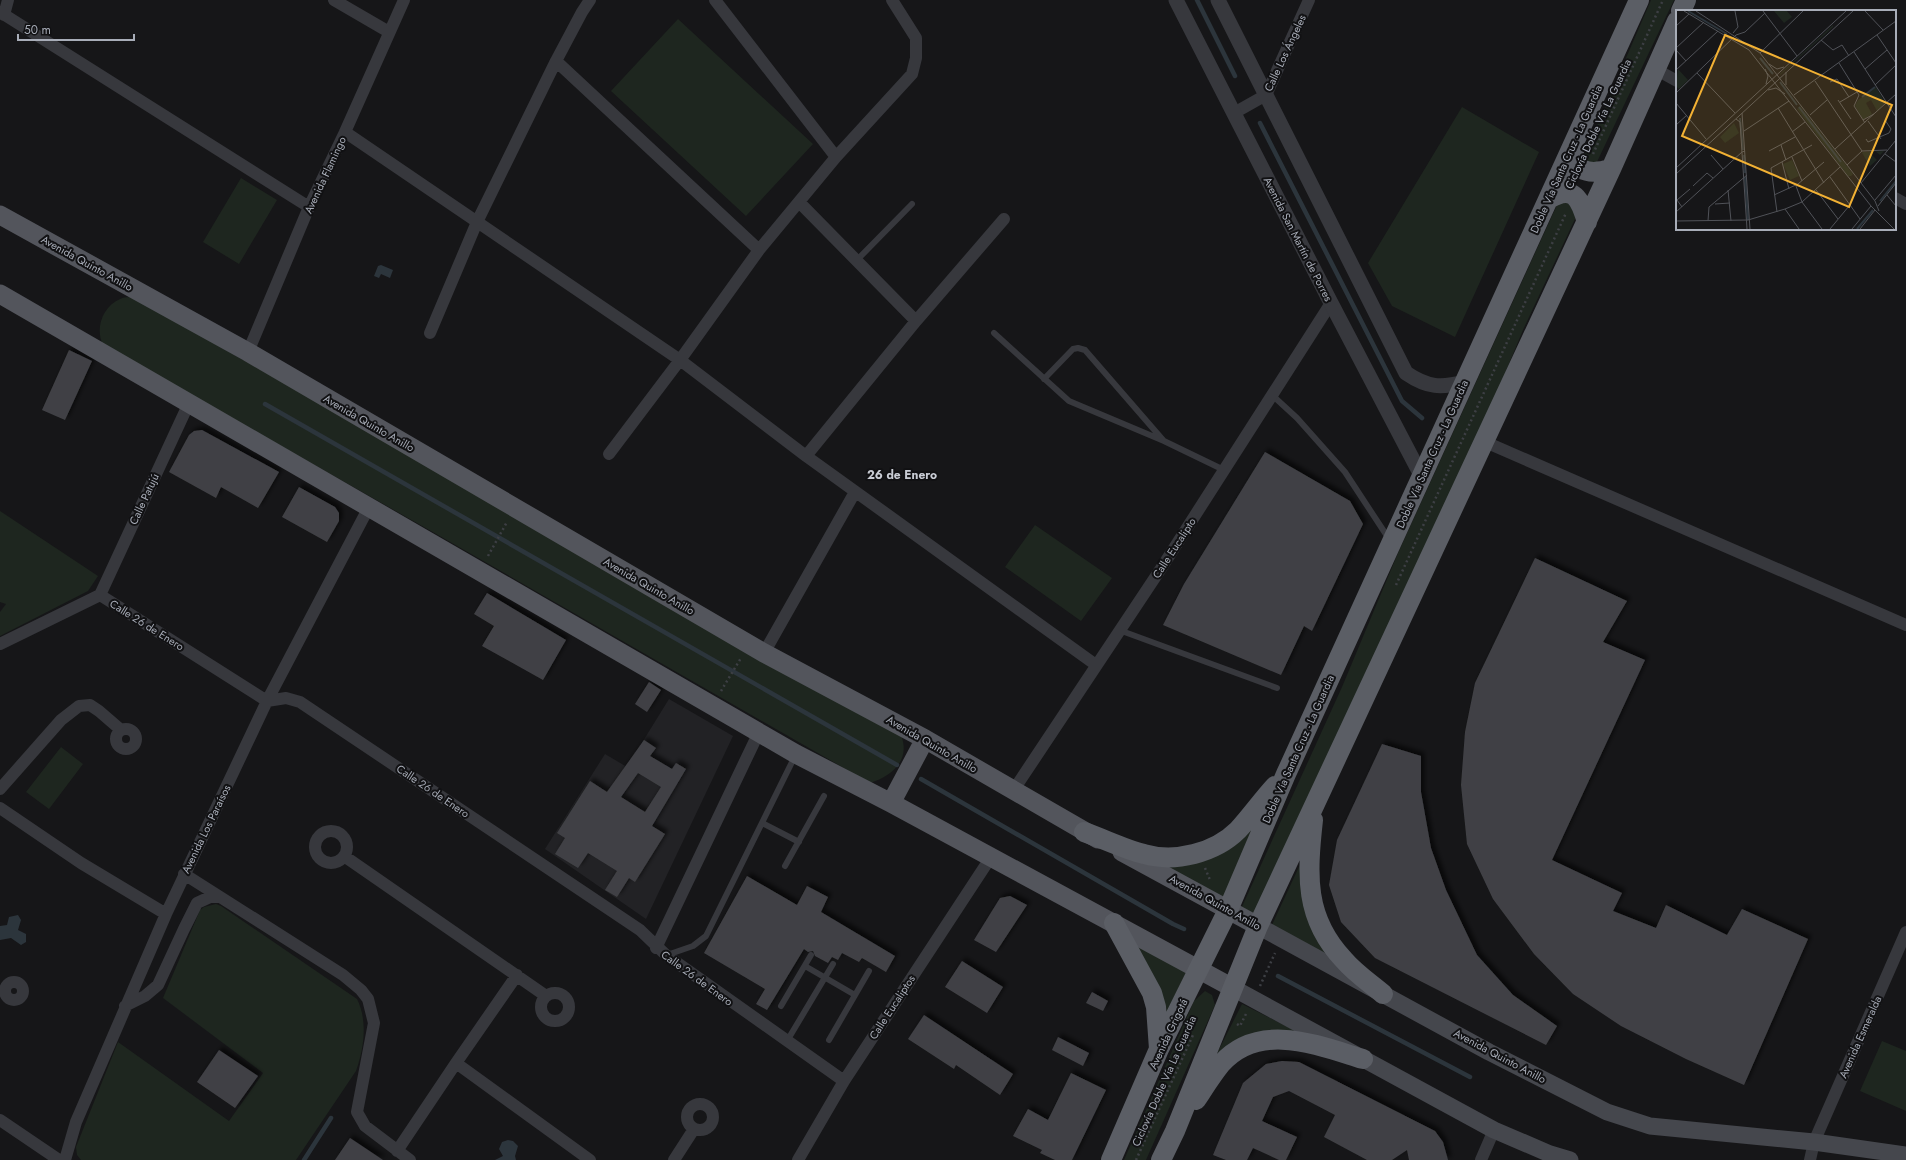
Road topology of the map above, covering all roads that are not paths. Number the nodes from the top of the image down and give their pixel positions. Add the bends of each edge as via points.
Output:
1 (8, 0) edge
2 (334, 0) edge
3 (404, 0) edge
4 (590, 0) edge
5 (715, 0) edge
6 (892, 0) edge
7 (1176, 0) edge
8 (1218, 0) edge
9 (1309, 0) edge
10 (1639, 0) edge
11 (1686, 0) edge
12 (1681, 10) edge
13 (2, 13) edge
14 (1676, 23) edge
15 (389, 32) junction
16 (556, 61) junction
17 (1656, 70) junction
18 (1676, 80) edge
19 (1266, 95) junction
20 (1234, 113) junction
21 (345, 132) junction
22 (1576, 139) junction
23 (836, 157) junction
24 (1612, 169) junction
25 (1548, 199) junction
26 (1896, 199) edge
27 (800, 202) junction
28 (912, 204) dead end
29 (1906, 204) edge
30 (309, 207) junction
31 (0, 215) edge
32 (1004, 219) dead end
33 (477, 222) junction
34 (1587, 222) junction
35 (759, 250) junction
36 (857, 260) junction
37 (0, 294) edge
38 (1331, 303) junction
39 (916, 321) junction
40 (430, 332) dead end
41 (994, 333) dead end
42 (248, 352) junction
43 (680, 360) junction
44 (1044, 378) junction
45 (1465, 382) junction
46 (1272, 395) junction
47 (189, 403) junction
48 (1164, 441) junction
49 (1483, 441) junction
50 (610, 454) dead end
51 (806, 456) junction
52 (1224, 470) junction
53 (1422, 477) junction
54 (855, 492) junction
55 (370, 507) junction
56 (1392, 544) junction
57 (100, 595) junction
58 (1906, 625) edge
59 (1119, 630) junction
60 (0, 644) edge
61 (764, 653) junction
62 (1096, 665) junction
63 (1277, 688) dead end
64 (267, 701) junction
65 (121, 730) dead end
66 (759, 732) junction
67 (925, 739) junction
68 (796, 754) junction
69 (1286, 774) junction
70 (0, 789) edge
71 (1013, 791) junction
72 (824, 796) dead end
73 (891, 803) junction
74 (1315, 803) junction
75 (0, 808) edge
76 (762, 823) junction
77 (1084, 832) junction
78 (799, 842) junction
79 (344, 856) dead end
80 (991, 857) junction
81 (785, 866) dead end
82 (184, 874) junction
83 (220, 897) junction
84 (1228, 910) junction
85 (166, 914) junction
86 (1114, 923) junction
87 (1258, 926) junction
88 (1906, 932) edge
89 (661, 952) junction
90 (811, 955) dead end
91 (833, 964) dead end
92 (805, 966) junction
93 (1198, 969) junction
94 (869, 971) dead end
95 (517, 975) junction
96 (824, 977) junction
97 (1233, 988) junction
98 (1383, 994) junction
99 (546, 996) dead end
100 (855, 996) junction
101 (125, 1006) junction
102 (781, 1006) dead end
103 (829, 1040) dead end
104 (786, 1041) junction
105 (1160, 1049) junction
106 (1362, 1059) junction
107 (456, 1063) junction
108 (844, 1081) junction
109 (0, 1120) edge
110 (694, 1129) dead end
111 (1494, 1130) junction
112 (1175, 1131) junction
113 (1814, 1142) junction
114 (397, 1151) junction
115 (1906, 1155) edge
116 (59, 1160) edge
117 (65, 1160) edge
118 (410, 1160) edge
119 (590, 1160) edge
120 (674, 1160) edge
121 (798, 1160) edge
122 (1111, 1160) edge
123 (1161, 1160) edge
124 (1481, 1160) edge
125 (1570, 1160) edge
126 (1810, 1160) edge

1 - 13 street
2 - 15 street
3 - 15 street, Avenida Flamingo
4 - 16 street
5 - 23 street
6 - 23 street via 916,38 916,58 912,74
7 - 20 street, Avenida San Martín de Porres
8 - 19 street
9 - 19 street, Calle Los Ángeles
10 - 22 highway, Doble Vía Santa Cruz - La Guardia
11 - 12 highway
13 - 30 street
14 - 17 highway
15 - 21 street, Avenida Flamingo
16 - 33 street
16 - 35 street
17 - 18 street
17 - 24 highway
19 - 20 street, Calle Los Ángeles
19 - 45 street via 1406,373 1434,386
20 - 38 street, Avenida San Martín de Porres
21 - 30 street, Avenida Flamingo
21 - 33 street
22 - 24 highway via 1574,161 1585,171 1596,173
22 - 25 highway, Doble Vía Santa Cruz - La Guardia
23 - 27 street
24 - 34 highway
25 - 34 highway via 1559,193 1574,195 1579,198
25 - 45 highway, Doble Vía Santa Cruz - La Guardia
26 - 29 street
27 - 35 street
27 - 36 street
28 - 36 lane
30 - 42 street, Avenida Flamingo
31 - 42 main road, Avenida Quinto Anillo
32 - 39 street
33 - 40 street
33 - 43 street
34 - 49 highway
35 - 43 street
36 - 39 street
37 - 47 main road
38 - 46 street, Calle Eucalipto
38 - 53 street, Avenida San Martín de Porres
39 - 51 street
41 - 44 lane
42 - 61 main road, Avenida Quinto Anillo
43 - 50 street
43 - 51 street
44 - 48 lane via 1069,402
44 - 48 lane via 1073,349 1084,350
45 - 53 highway, Doble Vía Santa Cruz - La Guardia
46 - 52 street, Calle Eucalipto
46 - 56 lane via 1297,418 1345,472
47 - 55 main road
47 - 57 street, Calle Patujú
48 - 52 lane
49 - 58 street
49 - 74 highway
51 - 54 street
52 - 59 street, Calle Eucalipto
53 - 56 highway, Doble Vía Santa Cruz - La Guardia
54 - 61 street
54 - 62 street
55 - 64 street, Avenida Los Paraísos
55 - 66 main road
56 - 69 highway, Doble Vía Santa Cruz - La Guardia
57 - 60 street, Calle 26 de Enero
57 - 64 street, Calle 26 de Enero
59 - 62 street, Calle Eucalipto
59 - 63 lane
61 - 67 main road, Avenida Quinto Anillo
62 - 71 street, Calle Eucalipto
64 - 82 street, Avenida Los Paraísos
64 - 89 street, Calle 26 de Enero via 286,698 300,702 640,930
65 - 70 street via 90,705 79,706 62,720
66 - 68 main road
66 - 89 street
67 - 71 main road, Avenida Quinto Anillo
67 - 73 main road
68 - 73 main road
68 - 76 lane
69 - 77 highway via 1237,830 1223,842 1192,855 1145,855
69 - 84 highway, Doble Vía Santa Cruz - La Guardia
71 - 77 main road, Avenida Quinto Anillo
72 - 78 lane
73 - 80 main road
74 - 87 highway
74 - 98 highway via 1310,849 1313,910 1324,936 1344,961
75 - 85 street via 81,863
76 - 78 lane
76 - 89 lane via 706,936 694,946
77 - 84 main road, Avenida Quinto Anillo
78 - 81 lane
79 - 95 street
80 - 86 main road
80 - 108 street, Calle Eucaliptos
82 - 83 street
82 - 85 street, Avenida Los Paraísos
83 - 101 street via 210,897 197,903 158,985 145,996
83 - 114 street via 343,975 368,999 374,1023 357,1112 365,1126
84 - 87 main road, Avenida Quinto Anillo
84 - 93 highway, Avenida Grigotá
85 - 101 street, Avenida Los Paraísos
86 - 93 main road
86 - 105 highway via 1152,993
87 - 97 highway
87 - 98 main road, Avenida Quinto Anillo
88 - 113 street, Avenida Esmeralda
89 - 104 street, Calle 26 de Enero
90 - 92 lane
91 - 96 lane
92 - 96 lane
92 - 102 lane
93 - 97 main road
93 - 105 highway, Avenida Grigotá
94 - 100 lane
95 - 99 street
95 - 107 street
96 - 100 lane
96 - 104 lane
97 - 106 main road
97 - 112 highway
98 - 113 main road, Avenida Quinto Anillo via 1607,1112 1650,1126
100 - 103 lane
101 - 117 street, Avenida Los Paraísos via 76,1122
104 - 108 street, Calle 26 de Enero
105 - 122 highway, Avenida Grigotá
106 - 111 main road
106 - 112 highway via 1286,1039 1253,1043 1222,1064
107 - 114 street
107 - 119 street
108 - 121 street, Calle Eucaliptos
109 - 116 street
110 - 120 street
111 - 124 street
111 - 125 main road
112 - 123 highway
113 - 115 main road, Avenida Quinto Anillo
113 - 126 street, Avenida Esmeralda
114 - 118 street

